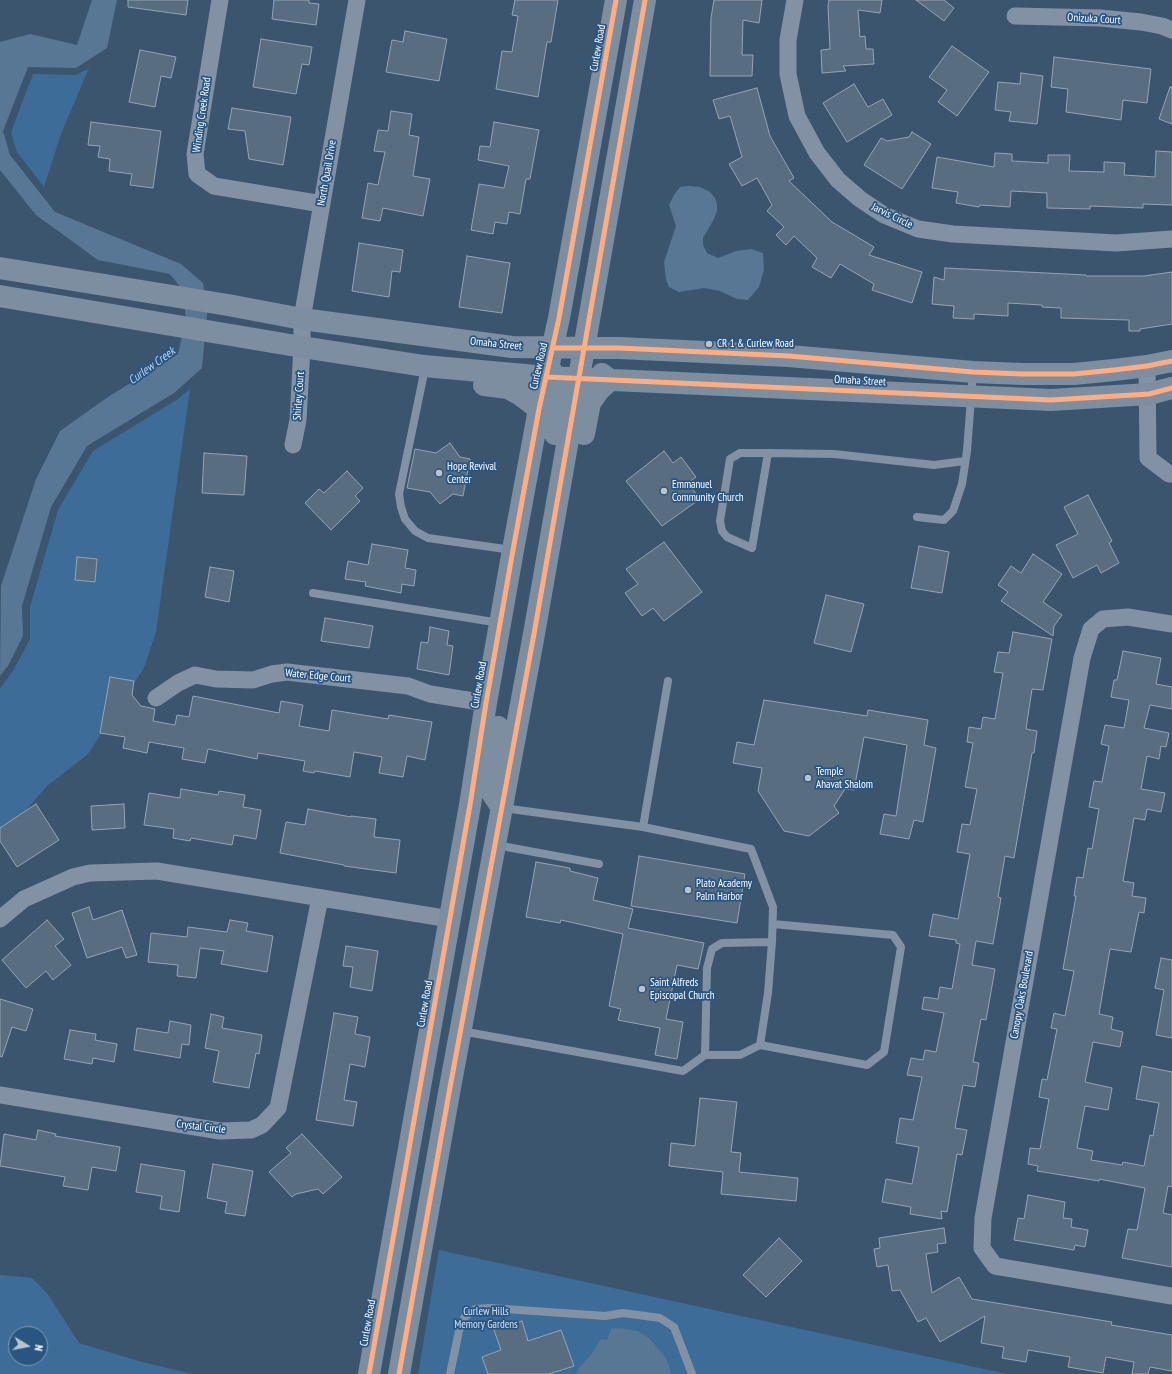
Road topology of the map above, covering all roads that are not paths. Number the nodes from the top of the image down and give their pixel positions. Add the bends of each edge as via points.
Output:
1 (220, 0) edge
2 (357, 0) edge
3 (645, 0) edge
4 (795, 0) edge
5 (615, 6) edge
6 (1015, 16) dead end
7 (1172, 30) edge
8 (322, 204) junction
9 (1172, 239) edge
10 (0, 268) edge
11 (0, 296) edge
12 (302, 319) junction
13 (302, 347) junction
14 (355, 355) junction
15 (566, 360) junction
16 (1172, 360) edge
17 (1147, 366) junction
18 (973, 372) junction
19 (422, 378) junction
20 (610, 380) junction
21 (1172, 388) edge
22 (1149, 394) junction
23 (971, 396) junction
24 (539, 409) junction
25 (293, 445) dead end
26 (768, 453) junction
27 (965, 462) junction
28 (1172, 474) edge
29 (917, 517) dead end
30 (513, 550) junction
31 (313, 593) dead end
32 (500, 623) junction
33 (1172, 624) edge
34 (534, 634) junction
35 (495, 652) junction
36 (668, 681) dead end
37 (156, 698) dead end
38 (486, 703) junction
39 (502, 808) junction
40 (643, 827) junction
41 (495, 845) junction
42 (599, 864) dead end
43 (320, 898) junction
44 (0, 919) edge
45 (450, 919) junction
46 (773, 924) junction
47 (772, 942) junction
48 (460, 1031) junction
49 (760, 1045) junction
50 (705, 1055) junction
51 (449, 1093) junction
52 (0, 1094) edge
53 (1172, 1296) edge
54 (369, 1374) edge
55 (399, 1374) edge
56 (450, 1374) edge
57 (692, 1374) edge

1 - 8 street, Winding Creek Road via 195,154 197,174 214,186
2 - 8 street, North Quail Drive
3 - 15 main road, Curlew Road via 588,325
4 - 9 street, Jarvis Circle via 788,40 788,74 797,116 817,153 838,180 884,215 918,229 953,234 1116,243
5 - 15 main road, Curlew Road
6 - 7 street, Onizuka Court via 1100,18 1141,22
8 - 12 street, North Quail Drive
10 - 12 main road, Omaha Street
11 - 13 main road, Omaha Street
12 - 13 street, North Quail Drive
12 - 15 main road, Omaha Street via 512,347
13 - 14 main road, Omaha Street
13 - 25 street, Shirley Court via 298,420
14 - 15 main road, Omaha Street via 424,366
14 - 19 main road via 389,375
15 - 18 main road, Omaha Street via 619,348 789,356
15 - 20 main road, Omaha Street
15 - 24 main road, Curlew Road
15 - 34 main road, Curlew Road
16 - 17 main road, Omaha Street
17 - 18 main road, Omaha Street via 1074,374
17 - 22 street
18 - 23 lane
19 - 24 main road via 508,388
19 - 30 lane via 399,494 405,520 415,531 428,538
20 - 23 main road, Omaha Street
20 - 34 main road via 590,402 558,582
21 - 22 main road, Omaha Street
22 - 23 main road, Omaha Street via 1051,400
22 - 28 street via 1148,458
23 - 27 lane
24 - 30 main road, Curlew Road
26 - 26 lane via 753,540 752,548 727,538 722,531 720,521 730,459 740,453
26 - 27 lane via 834,454 934,465
27 - 29 lane via 962,484 953,511 944,520
30 - 32 main road, Curlew Road
31 - 32 lane
32 - 35 main road, Curlew Road
33 - 53 street, Canopy Oaks Boulevard via 1128,617 1103,619 1091,629 1082,658 983,1218 982,1248 995,1266
34 - 39 main road, Curlew Road
35 - 38 main road, Curlew Road
35 - 39 main road via 505,675 490,781 492,793
36 - 40 lane
37 - 38 street, Water Edge Court via 194,675 216,679 253,680 287,672 408,686 430,694
38 - 45 main road, Curlew Road
39 - 40 lane
39 - 41 main road, Curlew Road
40 - 46 lane via 751,849 773,907
41 - 42 lane
41 - 48 main road, Curlew Road
43 - 44 street via 158,871 90,873 73,877 24,899
43 - 45 street
43 - 52 street, Crystal Circle via 278,1108 262,1125 250,1130 220,1131
45 - 51 main road via 459,949 441,1065
45 - 54 main road, Curlew Road
46 - 47 lane
46 - 49 lane via 893,935 901,947 884,1052 867,1065
47 - 49 lane
47 - 50 lane via 722,943 712,949 708,968
48 - 50 lane via 683,1071
48 - 51 main road, Curlew Road
49 - 50 lane via 740,1055
51 - 55 main road, Curlew Road
56 - 57 lane via 464,1318 475,1309 491,1308 605,1316 623,1313 660,1318 674,1327

